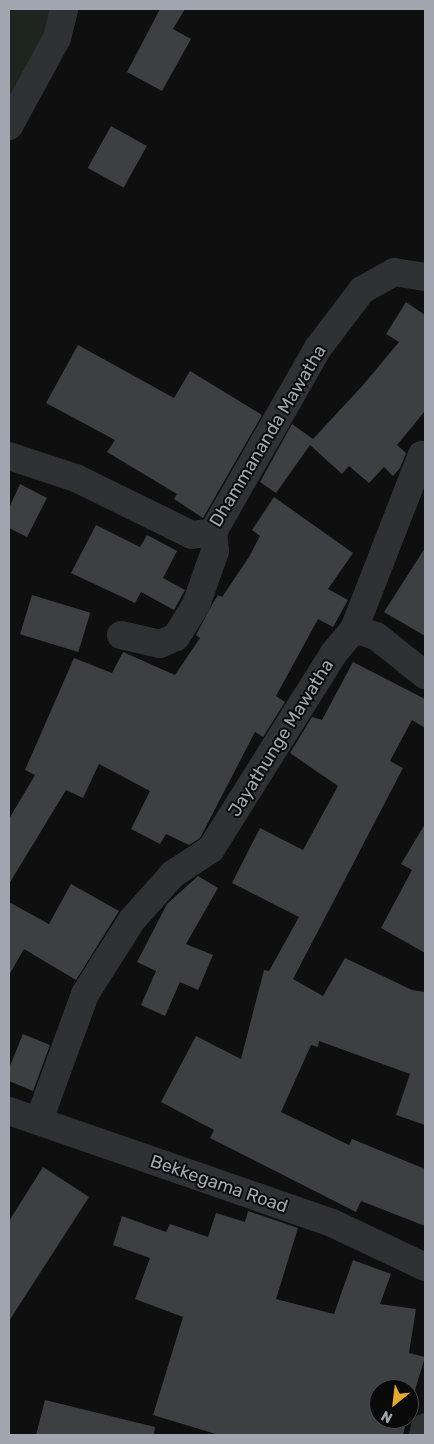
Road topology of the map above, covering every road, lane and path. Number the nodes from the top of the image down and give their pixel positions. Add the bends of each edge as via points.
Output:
1 (64, 9) edge
2 (9, 126) edge
3 (425, 278) edge
4 (422, 455) dead end
5 (9, 456) edge
6 (213, 532) junction
7 (354, 629) junction
8 (121, 635) dead end
9 (425, 674) edge
10 (9, 1111) edge
11 (38, 1120) junction
12 (425, 1267) edge
13 (425, 1427) edge
14 (423, 1435) edge

1 - 2 street via 57,38
3 - 6 street, Dhammananda Mawatha via 394,272 362,290 318,348
4 - 7 street, Jayathunge Mawatha
5 - 6 street, Dhammananda Mawatha via 76,478 192,535
6 - 8 street via 215,551 196,605 176,637 160,644
7 - 9 street via 376,636
7 - 11 street, Jayathunge Mawatha via 334,653 211,850 173,874 132,920 85,994
10 - 11 street, Bekkegama Road
11 - 12 street, Bekkegama Road via 332,1223
13 - 14 street

